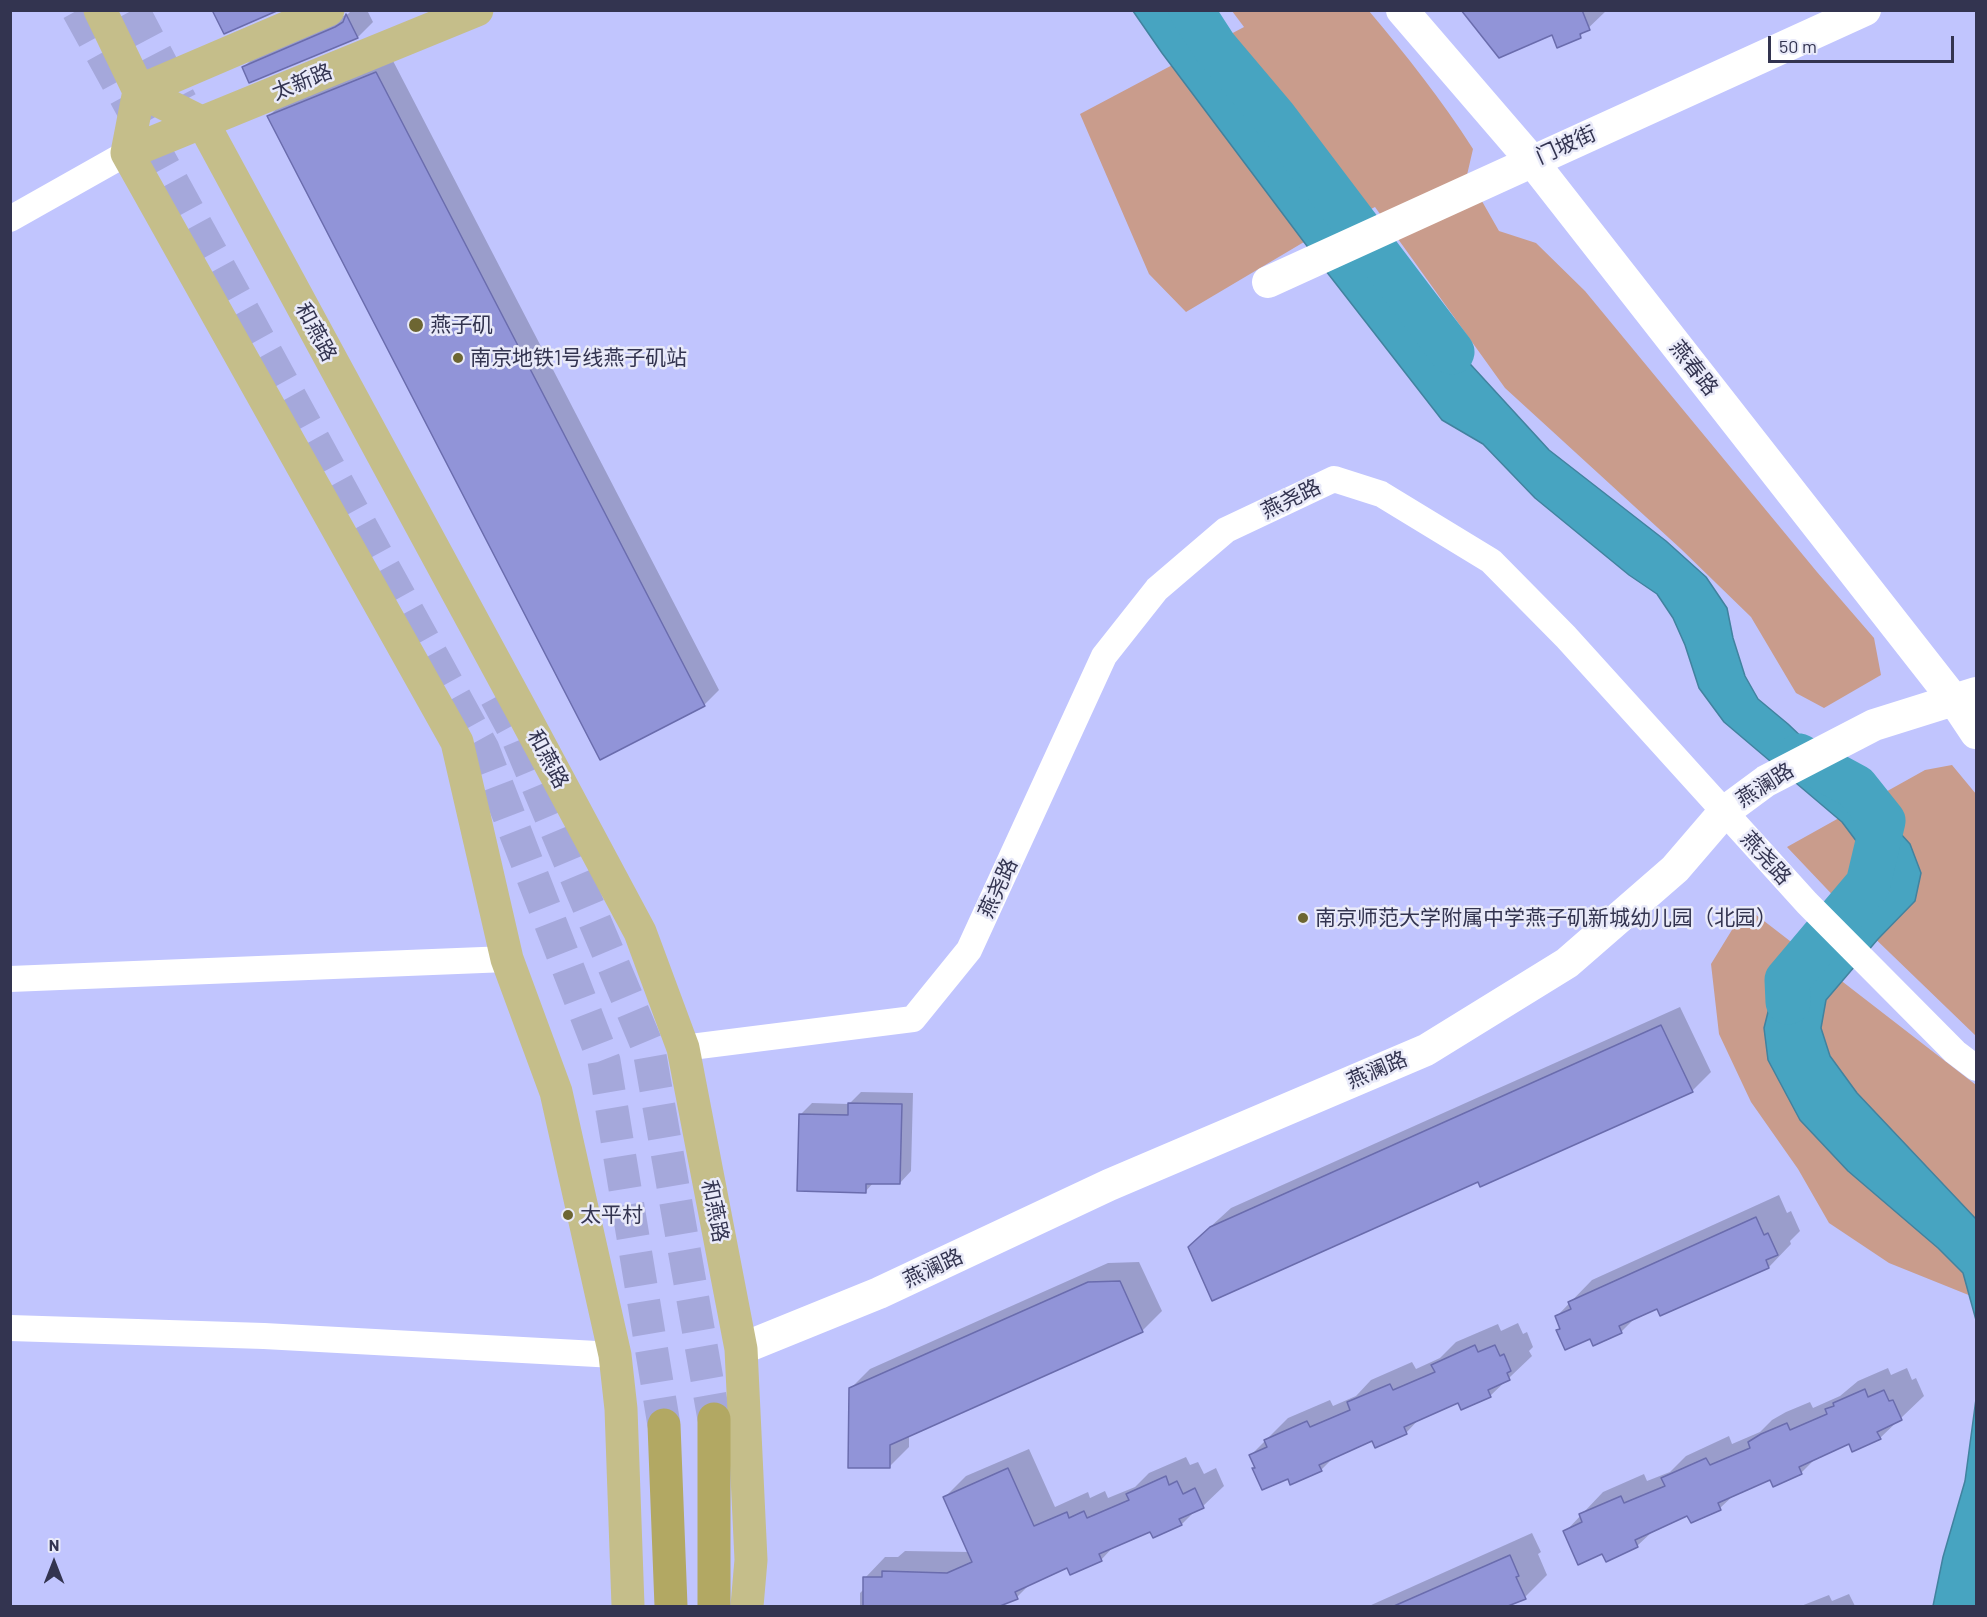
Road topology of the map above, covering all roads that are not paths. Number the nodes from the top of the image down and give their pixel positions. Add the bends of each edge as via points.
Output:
1 (100, 10) edge
2 (328, 10) edge
3 (477, 10) edge
4 (1402, 10) edge
5 (1865, 10) edge
6 (139, 91) junction
7 (203, 123) junction
8 (127, 153) junction
9 (1532, 161) junction
10 (10, 219) edge
11 (1268, 282) dead end
12 (1965, 696) edge
13 (1977, 733) edge
14 (1724, 812) junction
15 (507, 959) junction
16 (10, 979) edge
17 (683, 1048) junction
18 (1977, 1068) edge
19 (10, 1328) edge
20 (741, 1349) junction
21 (615, 1355) junction
22 (714, 1419) tunnel mouth
23 (664, 1425) tunnel mouth
24 (628, 1606) edge
25 (671, 1606) edge
26 (714, 1606) edge
27 (747, 1606) edge

1 - 6 main road
2 - 6 main road
3 - 7 main road, 太新路
4 - 9 street, 燕春路
5 - 9 street, 门坡街
6 - 7 main road
6 - 8 main road
7 - 8 main road, 太新路
7 - 17 main road, 和燕路 via 640,932
8 - 10 street
8 - 15 main road via 457,742
9 - 11 street, 门坡街
9 - 12 street, 燕春路
12 - 13 street, 燕春路
12 - 14 street, 燕澜路 via 1874,725 1766,781
14 - 17 street, 燕尧路 via 1566,637 1491,561 1381,494 1334,479 1226,530 1157,589 1104,656 969,950 913,1019
14 - 18 street, 燕尧路 via 1873,971 1955,1052
14 - 20 street, 燕澜路 via 1675,869 1567,963 1426,1050 1109,1185 879,1293
15 - 16 street
15 - 21 main road via 556,1092
17 - 20 main road, 和燕路
19 - 21 street via 264,1336
20 - 27 main road, 和燕路 via 751,1560
21 - 24 main road via 621,1409
22 - 26 highway
23 - 25 highway

